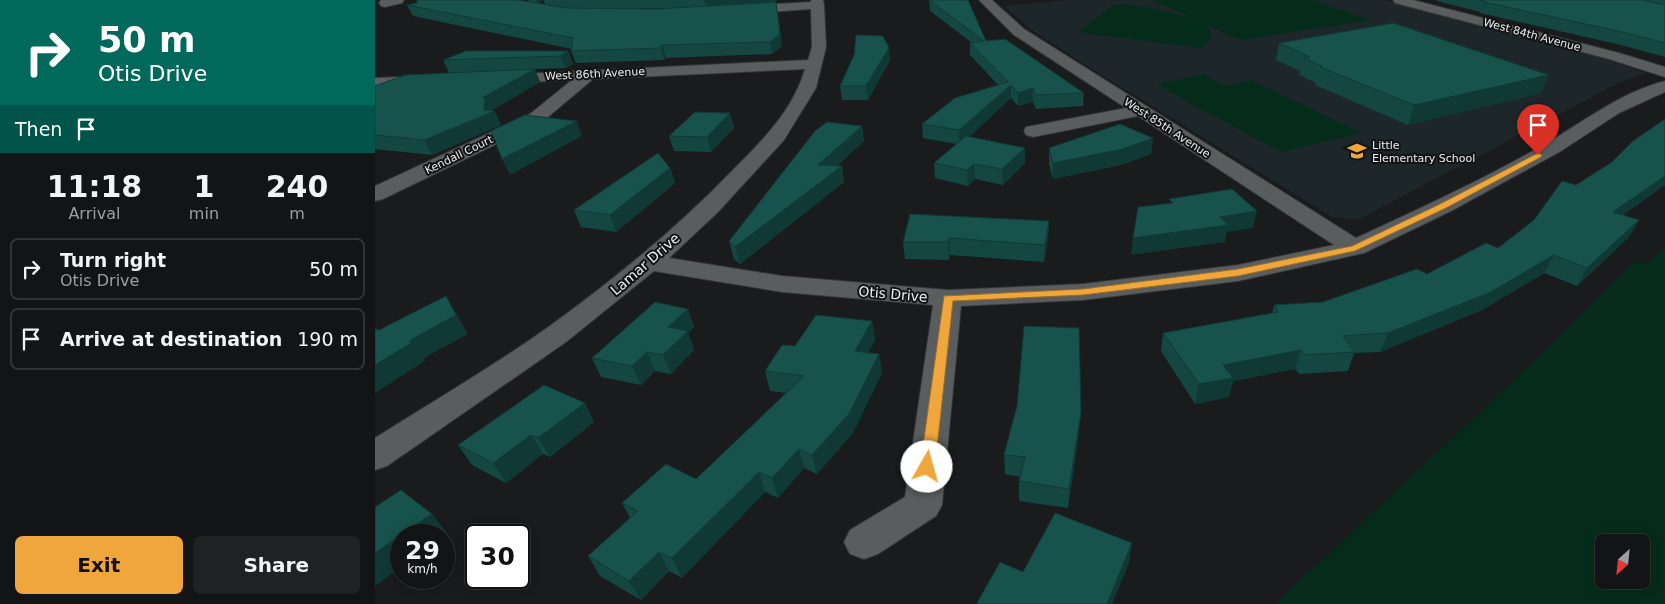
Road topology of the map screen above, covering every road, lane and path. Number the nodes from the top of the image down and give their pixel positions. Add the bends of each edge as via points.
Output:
1 (398, 0) edge
2 (985, 0) edge
3 (1399, 0) edge
4 (385, 3) dead end
5 (817, 3) edge
6 (725, 11) edge
7 (815, 64) junction
8 (1665, 72) edge
9 (589, 74) junction
10 (482, 79) edge
11 (433, 81) edge
12 (375, 83) edge
13 (1665, 86) edge
14 (1139, 110) junction
15 (1033, 131) dead end
16 (375, 194) edge
17 (1355, 248) junction
18 (649, 262) junction
19 (948, 298) junction
20 (375, 456) edge
21 (864, 542) dead end

1 - 4 street
2 - 14 street, West 85th Avenue via 1019,32
3 - 8 street, West 84th Avenue
5 - 6 street
5 - 7 street, Lamar Drive via 819,47
7 - 9 street, West 86th Avenue
7 - 18 street, Lamar Drive via 807,88 777,136 710,207
9 - 10 street, West 86th Avenue
9 - 16 street, Kendall Court via 536,118
11 - 12 street
13 - 17 street, Otis Drive via 1613,109 1545,152
14 - 15 street
14 - 17 street, West 85th Avenue
17 - 19 street, Otis Drive via 1238,272 1083,292
18 - 19 street, Otis Drive via 782,284
18 - 20 street, Lamar Drive via 556,335
19 - 21 street via 923,505

